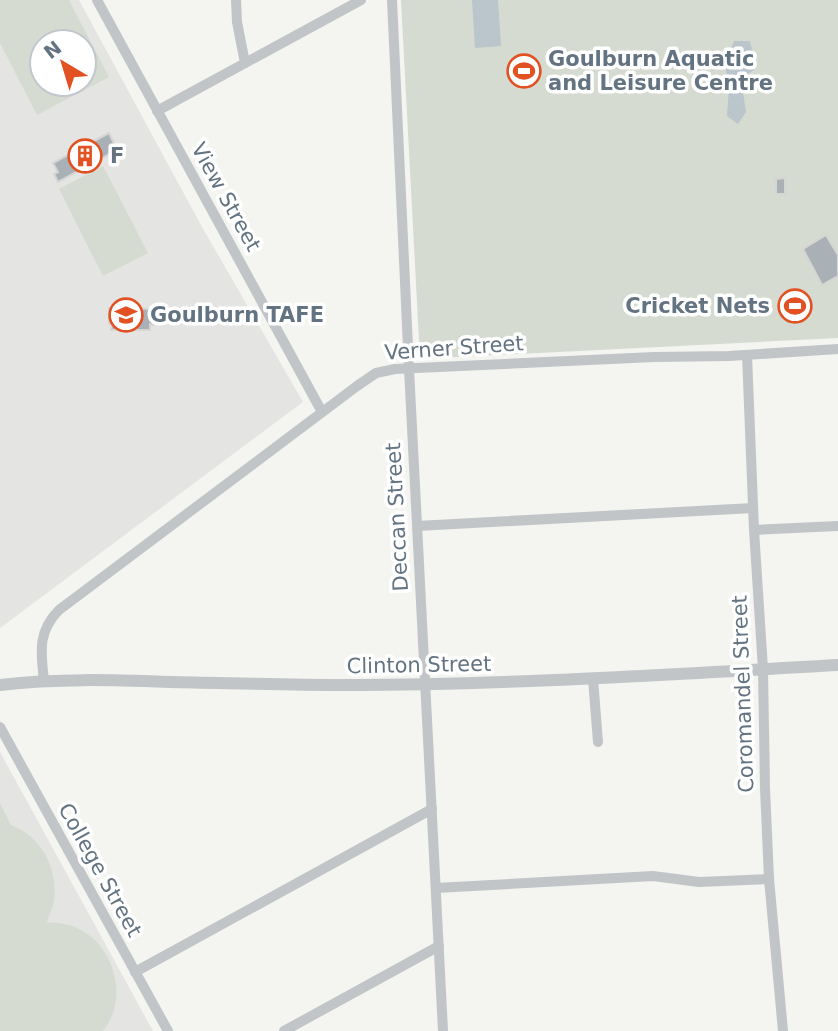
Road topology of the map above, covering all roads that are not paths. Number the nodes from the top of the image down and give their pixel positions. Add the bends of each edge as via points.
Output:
1 (97, 0) edge
2 (236, 0) edge
3 (361, 0) edge
4 (392, 0) edge
5 (245, 63) junction
6 (157, 111) junction
7 (838, 349) edge
8 (747, 355) junction
9 (409, 369) junction
10 (322, 412) junction
11 (753, 508) junction
12 (417, 526) junction
13 (838, 526) edge
14 (754, 530) junction
15 (838, 665) edge
16 (763, 669) junction
17 (593, 678) junction
18 (44, 681) junction
19 (0, 685) edge
20 (426, 685) junction
21 (0, 727) edge
22 (598, 742) dead end
23 (432, 809) junction
24 (769, 879) junction
25 (436, 888) junction
26 (439, 946) junction
27 (135, 972) junction
28 (167, 1031) edge
29 (284, 1031) edge
30 (443, 1031) edge
31 (783, 1031) edge

1 - 6 street, View Street
2 - 5 street
3 - 5 street
4 - 9 street, Deccan Street
5 - 6 street
6 - 10 street, View Street
7 - 8 street, Verner Street
8 - 9 street, Verner Street
8 - 11 street, Coromandel Street
9 - 10 street, Verner Street via 376,373
9 - 12 street, Deccan Street
10 - 18 street, Verner Street via 59,610 47,624 42,640
11 - 12 street
11 - 14 street, Coromandel Street
12 - 20 street, Deccan Street
13 - 14 street
14 - 16 street, Coromandel Street
15 - 16 street, Clinton Street
16 - 17 street, Clinton Street
16 - 24 street, Coromandel Street
17 - 20 street, Clinton Street
17 - 22 street
18 - 19 street, Clinton Street
18 - 20 street, Clinton Street
20 - 23 street, Deccan Street
21 - 27 street, College Street
23 - 25 street, Deccan Street
23 - 27 street
24 - 25 street via 699,882 653,876
24 - 31 street, Coromandel Street
25 - 26 street, Deccan Street
26 - 29 street
26 - 30 street, Deccan Street
27 - 28 street, College Street

